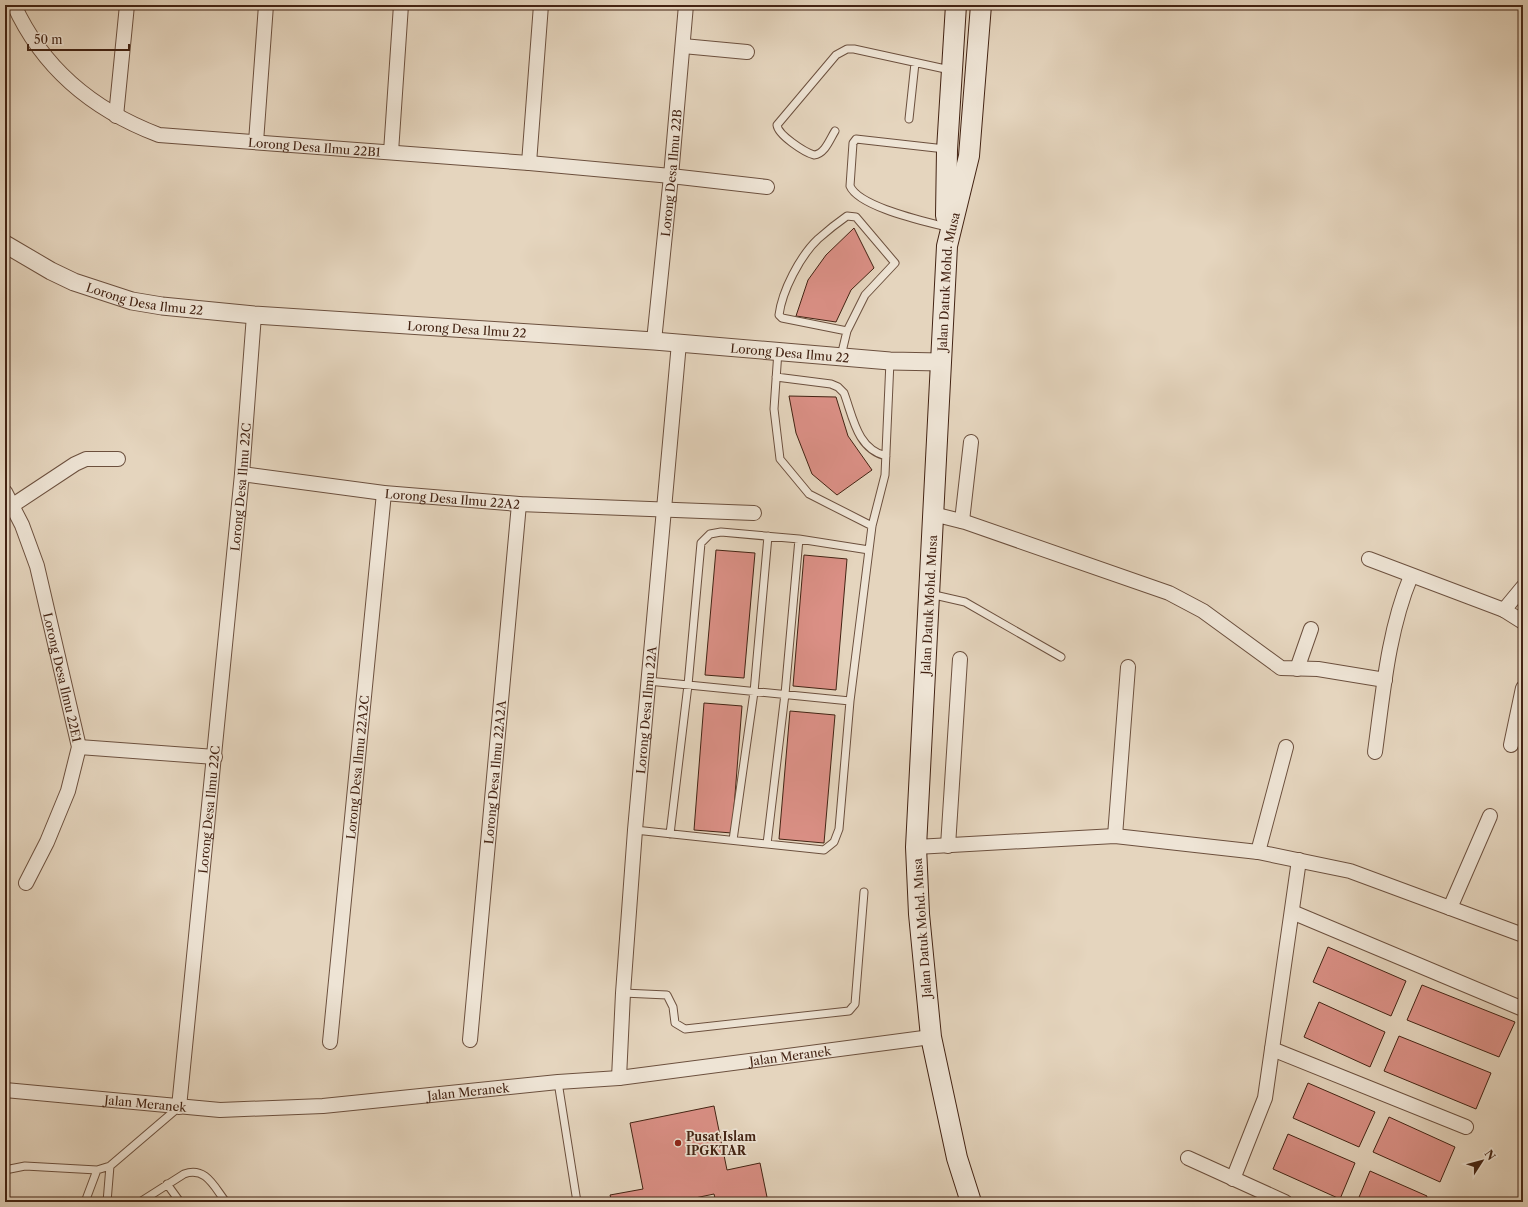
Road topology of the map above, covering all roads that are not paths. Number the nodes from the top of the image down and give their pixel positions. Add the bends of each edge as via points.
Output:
1 (14, 5) edge
2 (127, 5) edge
3 (266, 5) edge
4 (401, 5) edge
5 (541, 5) edge
6 (686, 5) edge
7 (956, 5) edge
8 (981, 5) edge
9 (683, 46) junction
10 (748, 52) dead end
11 (915, 63) junction
12 (952, 70) junction
13 (116, 116) junction
14 (909, 119) dead end
15 (835, 131) dead end
16 (256, 142) junction
17 (947, 150) junction
18 (391, 152) junction
19 (529, 163) junction
20 (671, 176) junction
21 (767, 187) dead end
22 (947, 236) junction
23 (5, 244) edge
24 (254, 315) junction
25 (847, 331) junction
26 (654, 341) junction
27 (679, 343) junction
28 (778, 351) junction
29 (841, 356) junction
30 (890, 361) junction
31 (941, 362) junction
32 (776, 377) junction
33 (971, 442) dead end
34 (886, 456) junction
35 (118, 459) dead end
36 (242, 474) junction
37 (5, 492) edge
38 (384, 492) junction
39 (519, 504) junction
40 (13, 505) junction
41 (663, 511) junction
42 (754, 513) dead end
43 (934, 514) junction
44 (962, 521) junction
45 (872, 526) junction
46 (768, 536) junction
47 (799, 539) junction
48 (869, 550) junction
49 (1369, 560) dead end
50 (1411, 576) junction
51 (1523, 587) edge
52 (929, 594) junction
53 (1504, 610) junction
54 (1523, 622) edge
55 (1311, 629) dead end
56 (1060, 657) dead end
57 (960, 659) dead end
58 (1128, 668) dead end
59 (1297, 669) junction
60 (1385, 680) junction
61 (648, 681) junction
62 (688, 685) junction
63 (1523, 688) edge
64 (754, 692) junction
65 (785, 694) junction
66 (850, 701) junction
67 (1511, 746) dead end
68 (78, 747) junction
69 (1286, 747) dead end
70 (1375, 752) dead end
71 (215, 757) junction
72 (1490, 816) dead end
73 (635, 830) junction
74 (670, 834) junction
75 (1115, 836) junction
76 (733, 840) junction
77 (767, 844) junction
78 (948, 846) junction
79 (916, 847) junction
80 (1258, 852) junction
81 (1299, 860) junction
82 (26, 884) dead end
83 (864, 892) dead end
84 (1450, 908) junction
85 (1292, 912) junction
86 (1523, 935) edge
87 (623, 993) junction
88 (1523, 1009) edge
89 (931, 1037) junction
90 (470, 1040) dead end
91 (330, 1042) dead end
92 (1272, 1049) junction
93 (618, 1078) junction
94 (558, 1082) junction
95 (5, 1090) edge
96 (179, 1107) junction
97 (1466, 1127) dead end
98 (1188, 1158) dead end
99 (110, 1166) junction
100 (5, 1170) edge
101 (97, 1170) junction
102 (1233, 1179) junction
103 (167, 1184) junction
104 (85, 1202) edge
105 (107, 1202) edge
106 (140, 1202) edge
107 (180, 1202) edge
108 (226, 1202) edge
109 (577, 1202) edge
110 (971, 1202) edge
111 (1285, 1202) edge

1 - 13 street, Lorong Desa Ilmu 22B1 via 34,43 51,65 75,87
2 - 13 street
3 - 16 street
4 - 18 street
5 - 19 street
6 - 9 street, Lorong Desa Ilmu 22B
7 - 12 main road, Jalan Datuk Mohd. Musa
8 - 22 main road, Jalan Datuk Mohd. Musa via 969,156
9 - 10 street
9 - 20 street, Lorong Desa Ilmu 22B
11 - 12 lane
11 - 14 lane
11 - 15 lane via 847,49 836,55 777,125 782,134 814,155 820,153
12 - 17 main road, Jalan Datuk Mohd. Musa
13 - 16 street, Lorong Desa Ilmu 22B1 via 159,135
16 - 18 street, Lorong Desa Ilmu 22B1
17 - 22 main road, Jalan Datuk Mohd. Musa
17 - 22 lane via 856,139 853,143 850,184 856,193 885,210
18 - 19 street, Lorong Desa Ilmu 22B1
19 - 20 street, Lorong Desa Ilmu 22B1
20 - 21 street, Lorong Desa Ilmu 22B1
20 - 26 street, Lorong Desa Ilmu 22B
22 - 31 main road, Jalan Datuk Mohd. Musa
23 - 24 street, Lorong Desa Ilmu 22 via 74,282 132,301
24 - 26 street, Lorong Desa Ilmu 22
24 - 36 street, Lorong Desa Ilmu 22C
25 - 25 lane via 865,295 895,263 856,217 850,215 809,250 792,276 779,316
25 - 29 lane
26 - 27 street, Lorong Desa Ilmu 22
27 - 28 street, Lorong Desa Ilmu 22
27 - 41 street, Lorong Desa Ilmu 22A
28 - 29 street, Lorong Desa Ilmu 22
28 - 32 lane
29 - 30 street, Lorong Desa Ilmu 22
30 - 31 street, Lorong Desa Ilmu 22
30 - 34 lane
31 - 43 main road, Jalan Datuk Mohd. Musa
32 - 34 lane via 838,387 844,394 864,443 871,450
32 - 45 lane via 774,409 780,459 809,494
33 - 44 street
34 - 45 lane via 885,475
35 - 40 street via 86,459
36 - 38 street, Lorong Desa Ilmu 22A2
36 - 71 street, Lorong Desa Ilmu 22C
37 - 40 street, Lorong Desa Ilmu 22E1
38 - 39 street, Lorong Desa Ilmu 22A2
38 - 91 street, Lorong Desa Ilmu 22A2C
39 - 41 street, Lorong Desa Ilmu 22A2
39 - 90 street, Lorong Desa Ilmu 22A2A
40 - 68 street, Lorong Desa Ilmu 22E1 via 37,566
41 - 42 street, Lorong Desa Ilmu 22A2
41 - 61 street, Lorong Desa Ilmu 22A
43 - 44 street
43 - 52 main road, Jalan Datuk Mohd. Musa
44 - 59 street via 1169,593 1203,611 1281,668
45 - 48 lane
46 - 47 lane
46 - 62 lane via 721,532 710,534 701,544
46 - 64 lane
47 - 48 lane
47 - 65 lane
48 - 66 lane
49 - 50 street
50 - 53 street
50 - 60 street via 1397,612
51 - 53 street
52 - 56 lane via 965,602
52 - 79 main road, Jalan Datuk Mohd. Musa
53 - 54 street
55 - 59 street
57 - 78 street
58 - 75 street
59 - 60 street via 1318,669
60 - 70 street
61 - 62 lane
61 - 73 street, Lorong Desa Ilmu 22A
62 - 64 lane
62 - 74 lane
63 - 67 street
64 - 65 lane
64 - 76 lane
65 - 66 lane
65 - 77 lane
66 - 77 lane via 839,829 834,842 824,850
68 - 71 street
68 - 82 street, Lorong Desa Ilmu 22E1 via 68,791
69 - 80 street
71 - 96 street, Lorong Desa Ilmu 22C
72 - 84 street
73 - 74 lane
73 - 87 street, Lorong Desa Ilmu 22A
74 - 76 lane
75 - 78 street
75 - 80 street
76 - 77 lane
78 - 79 street
79 - 89 main road, Jalan Datuk Mohd. Musa via 919,914
80 - 81 street
81 - 84 street via 1350,871
81 - 85 street
83 - 87 lane via 855,1004 849,1011 685,1029 675,1023 673,1007 667,995
84 - 86 street
85 - 88 street
85 - 92 street
87 - 93 street, Lorong Desa Ilmu 22A
89 - 93 street, Jalan Meranek
89 - 110 main road, Jalan Datuk Mohd. Musa via 957,1158
92 - 97 street
92 - 102 street via 1265,1098
93 - 94 street, Jalan Meranek
94 - 96 street, Jalan Meranek via 323,1106 220,1110
94 - 109 lane
95 - 96 street, Jalan Meranek
96 - 99 lane
98 - 102 street
99 - 101 lane
99 - 105 lane
100 - 101 lane via 25,1166
101 - 104 lane
102 - 111 street
103 - 106 lane
103 - 107 lane
103 - 108 lane via 184,1174 201,1173

